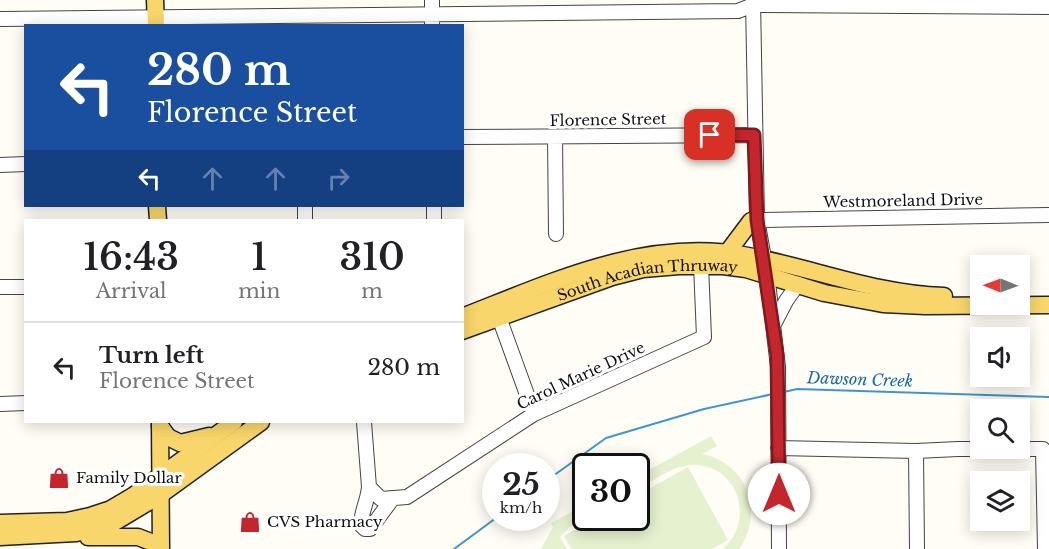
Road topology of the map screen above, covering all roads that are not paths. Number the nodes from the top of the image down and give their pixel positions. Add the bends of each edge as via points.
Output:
1 (753, 3) edge
2 (1049, 7) edge
3 (432, 13) edge
4 (156, 14) edge
5 (0, 19) edge
6 (305, 21) edge
7 (754, 135) junction
8 (464, 137) edge
9 (555, 137) junction
10 (24, 164) edge
11 (0, 165) edge
12 (1049, 215) edge
13 (757, 220) junction
14 (556, 234) dead end
15 (727, 253) junction
16 (701, 265) junction
17 (765, 267) junction
18 (798, 284) junction
19 (0, 287) edge
20 (24, 287) edge
21 (1049, 294) edge
22 (970, 295) edge
23 (1030, 295) edge
24 (1049, 305) edge
25 (496, 311) junction
26 (464, 317) edge
27 (774, 324) junction
28 (464, 331) edge
29 (24, 403) edge
30 (0, 404) edge
31 (534, 414) junction
32 (260, 423) edge
33 (364, 423) edge
34 (160, 424) edge
35 (228, 427) edge
36 (778, 448) junction
37 (916, 451) junction
38 (160, 477) junction
39 (369, 487) junction
40 (160, 495) junction
41 (387, 499) junction
42 (0, 524) edge
43 (76, 533) junction
44 (0, 537) edge
45 (160, 549) edge
46 (779, 549) edge
47 (917, 549) edge
48 (1045, 549) edge

1 - 2 street
1 - 3 street via 738,10
1 - 7 street
3 - 6 street
4 - 5 street
4 - 6 street
7 - 9 street, Florence Street
7 - 13 street
8 - 9 street, Florence Street
9 - 14 street
10 - 11 street
12 - 13 street, Westmoreland Drive
13 - 15 main road via 751,221
13 - 17 street
15 - 17 main road, South Acadian Thruway
15 - 25 main road, South Acadian Thruway via 684,251 632,257 591,269
16 - 17 main road, South Acadian Thruway
16 - 25 main road, South Acadian Thruway via 628,272
16 - 31 street, Carol Marie Drive via 704,337
17 - 18 main road, South Acadian Thruway
17 - 22 main road, South Acadian Thruway via 905,293
17 - 27 street
18 - 24 main road, South Acadian Thruway via 839,296 904,306
18 - 27 street
19 - 20 street
21 - 23 main road
25 - 26 main road, South Acadian Thruway
25 - 28 main road, South Acadian Thruway
25 - 31 street
27 - 36 street
29 - 30 street
31 - 41 street, Carol Marie Drive via 407,497
32 - 40 main road
33 - 39 street
34 - 35 main road via 168,437 180,444
34 - 38 main road
35 - 38 main road
36 - 37 street
36 - 46 street
37 - 47 street
37 - 48 street via 1043,449
38 - 40 main road
38 - 42 main road via 122,503 90,516 60,522
39 - 41 street
39 - 41 street via 361,519 364,529 375,524
40 - 43 main road via 115,522
40 - 45 main road
43 - 44 main road
43 - 45 main road via 87,537 138,537

